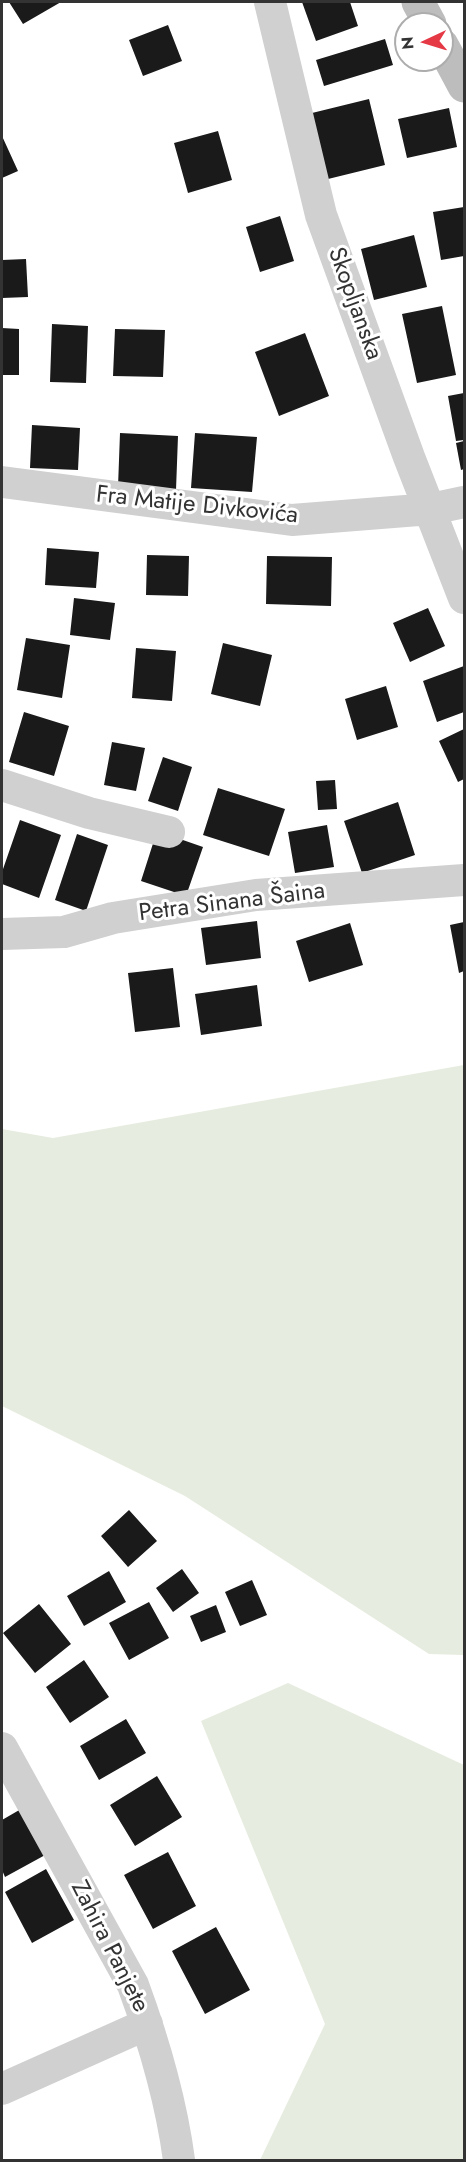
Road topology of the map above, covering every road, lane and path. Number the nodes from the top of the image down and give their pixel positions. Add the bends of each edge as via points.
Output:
1 (270, 2) edge
2 (454, 66) edge
3 (465, 86) edge
4 (2, 482) edge
5 (465, 502) edge
6 (431, 509) junction
7 (465, 598) edge
8 (2, 785) edge
9 (169, 832) dead end
10 (465, 880) edge
11 (2, 934) edge
12 (2, 1748) edge
13 (147, 2024) junction
14 (2, 2088) edge
15 (179, 2160) edge

1 - 6 street, Skopljanska via 321,215
2 - 3 main road
4 - 6 street, Fra Matije Divkovića via 292,520
5 - 6 street, Fra Matije Divkovića
6 - 7 street, Skopljanska
8 - 9 street via 89,813
10 - 11 street, Petra Sinana Šaina via 256,896 113,918 64,932
12 - 13 street, Zahira Panjete via 133,1985
13 - 14 street
13 - 15 street, Zahira Panjete via 166,2090

